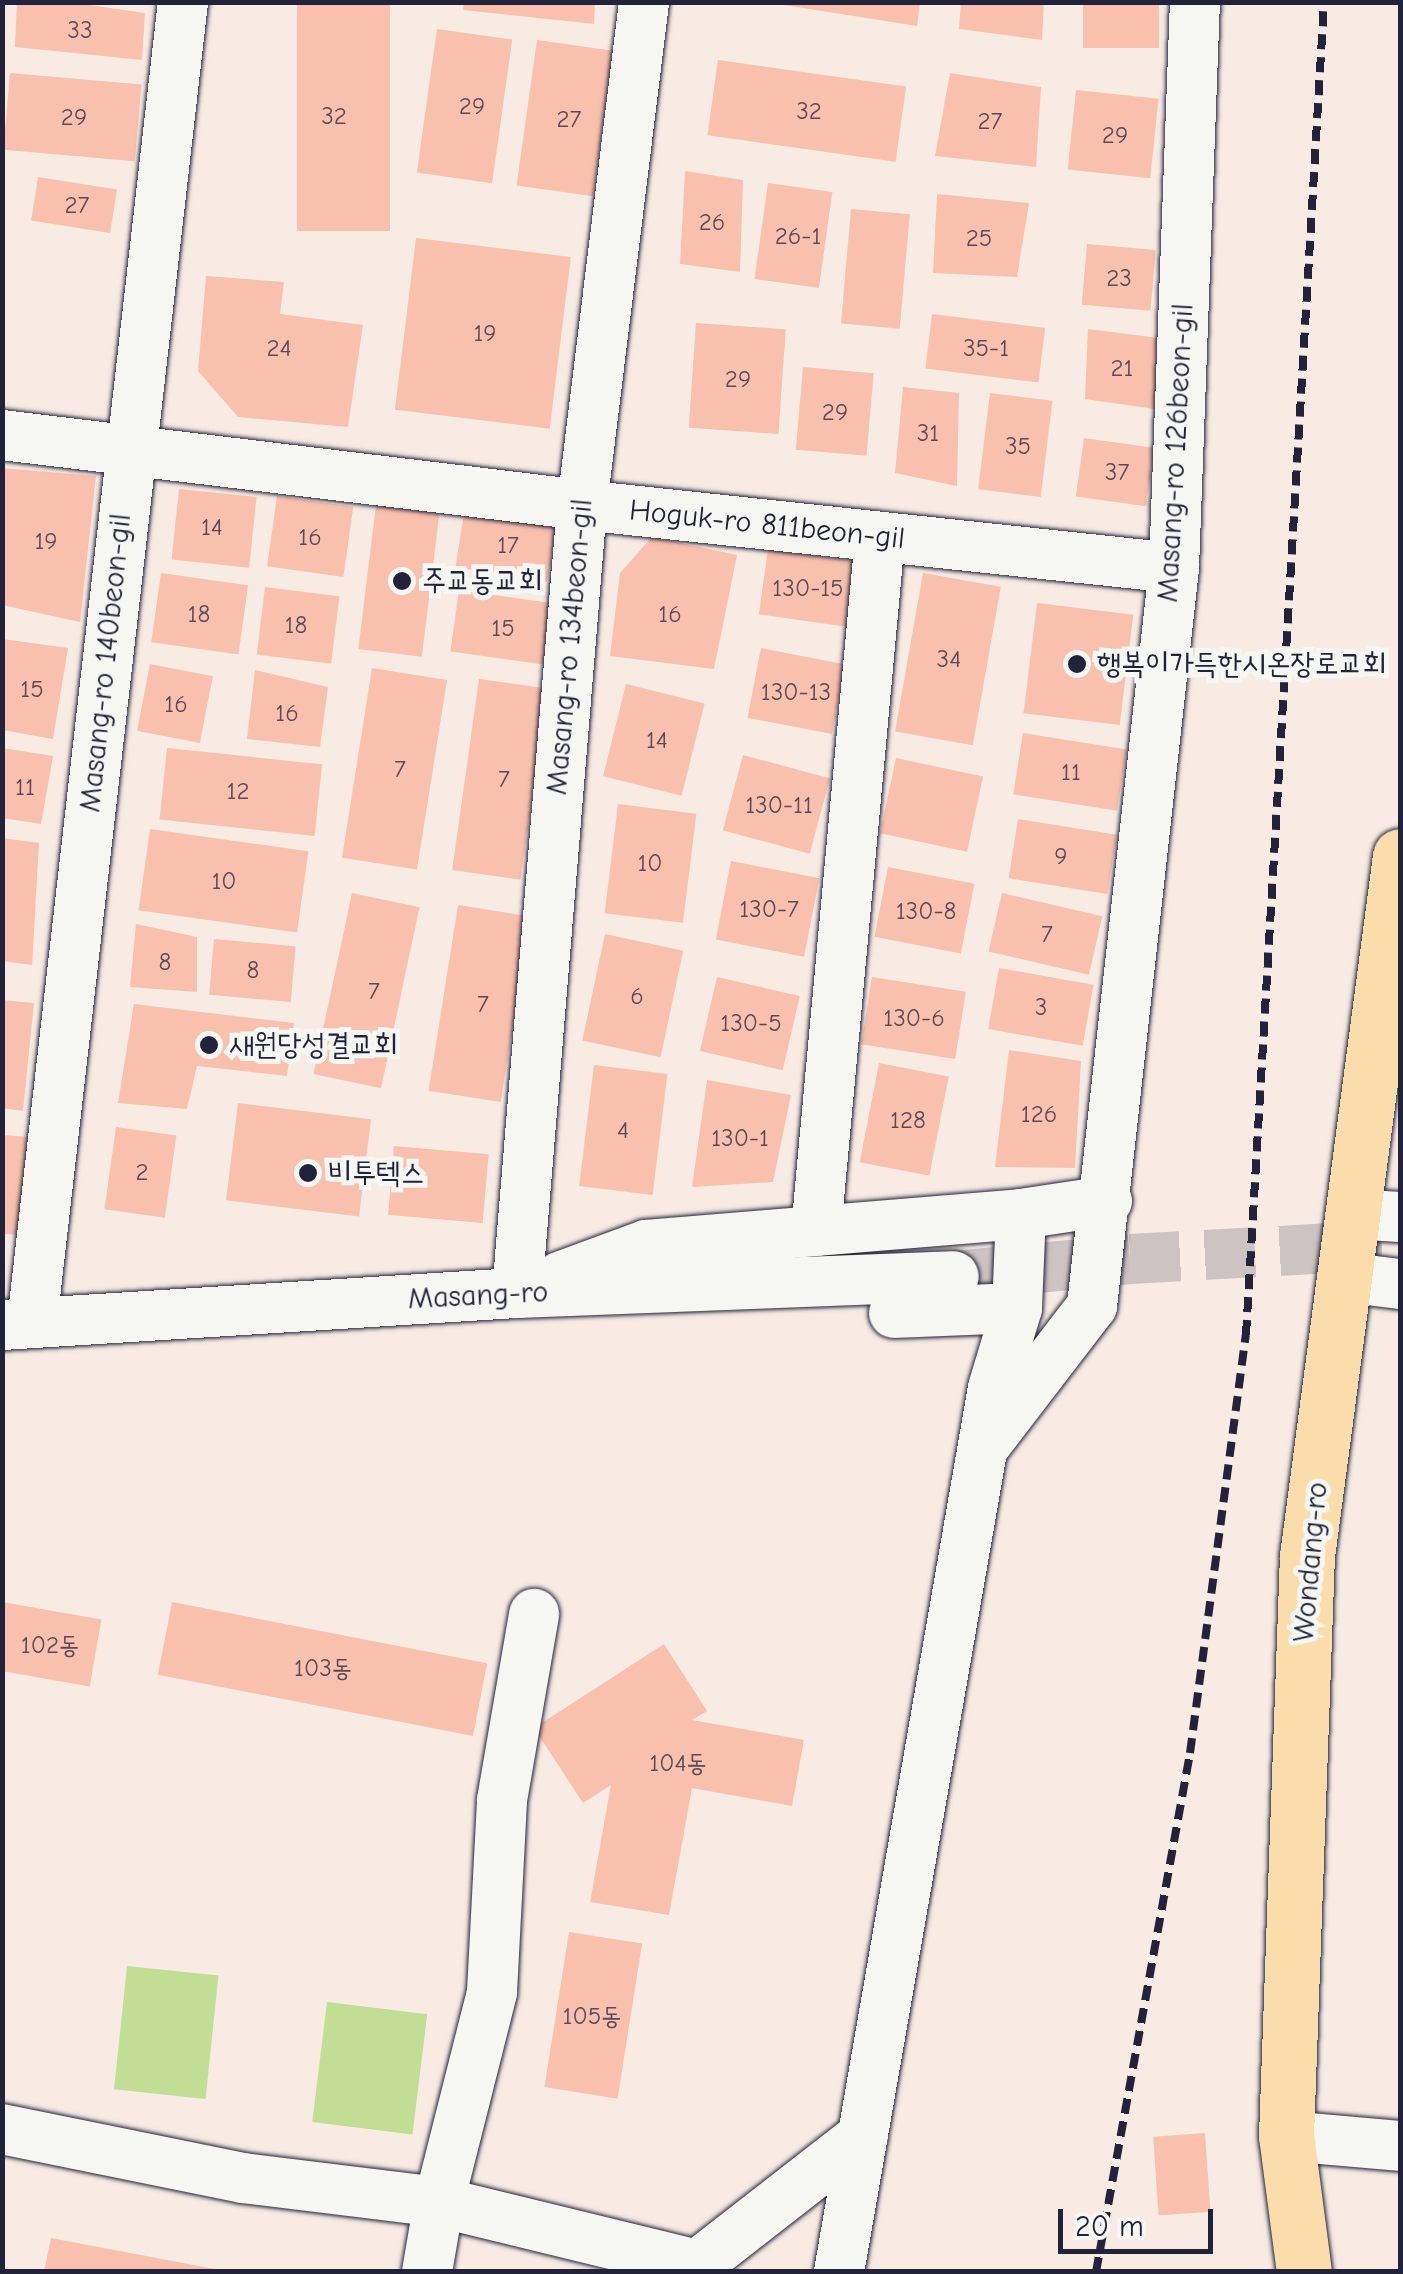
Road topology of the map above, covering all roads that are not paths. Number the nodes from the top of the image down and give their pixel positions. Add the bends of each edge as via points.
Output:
1 (182, 2) edge
2 (644, 2) edge
3 (1195, 2) edge
4 (2, 435) edge
5 (130, 450) junction
6 (582, 504) junction
7 (880, 537) junction
8 (1174, 568) junction
9 (1400, 856) edge
10 (1107, 1201) junction
11 (1020, 1214) junction
12 (1376, 1216) edge
13 (816, 1231) junction
14 (954, 1276) tunnel mouth
15 (1344, 1277) junction
16 (1400, 1284) edge
17 (517, 1293) junction
18 (1017, 1308) junction
19 (17, 1324) edge
20 (983, 1448) junction
21 (534, 1614) dead end
22 (2, 2129) edge
23 (863, 2136) junction
24 (1286, 2136) junction
25 (1400, 2146) edge
26 (439, 2202) junction
27 (698, 2268) edge
28 (427, 2272) edge
29 (839, 2272) edge
30 (1304, 2272) edge

1 - 5 street, Masang-ro 140beon-gil
2 - 6 street, Masang-ro 134beon-gil
3 - 8 street, Masang-ro 126beon-gil
4 - 5 street, Hoguk-ro 811beon-gil
5 - 6 street, Hoguk-ro 811beon-gil
5 - 19 street, Masang-ro 140beon-gil
6 - 7 street, Hoguk-ro 811beon-gil
6 - 17 street, Masang-ro 134beon-gil
7 - 8 street, Hoguk-ro 811beon-gil
7 - 13 street
8 - 10 street, Masang-ro 126beon-gil
9 - 12 main road, Wondang-ro
10 - 11 street
10 - 20 street, Masang-ro 126beon-gil via 1092,1306
11 - 13 street
11 - 18 street
12 - 15 main road, Wondang-ro
13 - 17 street via 646,1245
14 - 17 street, Masang-ro
15 - 16 street
15 - 24 main road, Wondang-ro via 1306,1556
17 - 18 street via 647,1322
17 - 19 street, Masang-ro
18 - 20 street
20 - 23 street
21 - 26 street via 502,1800 492,1992
22 - 26 street via 243,2178
23 - 27 street
23 - 29 street
24 - 25 street
24 - 30 main road, Wondang-ro
26 - 27 street
26 - 28 street

